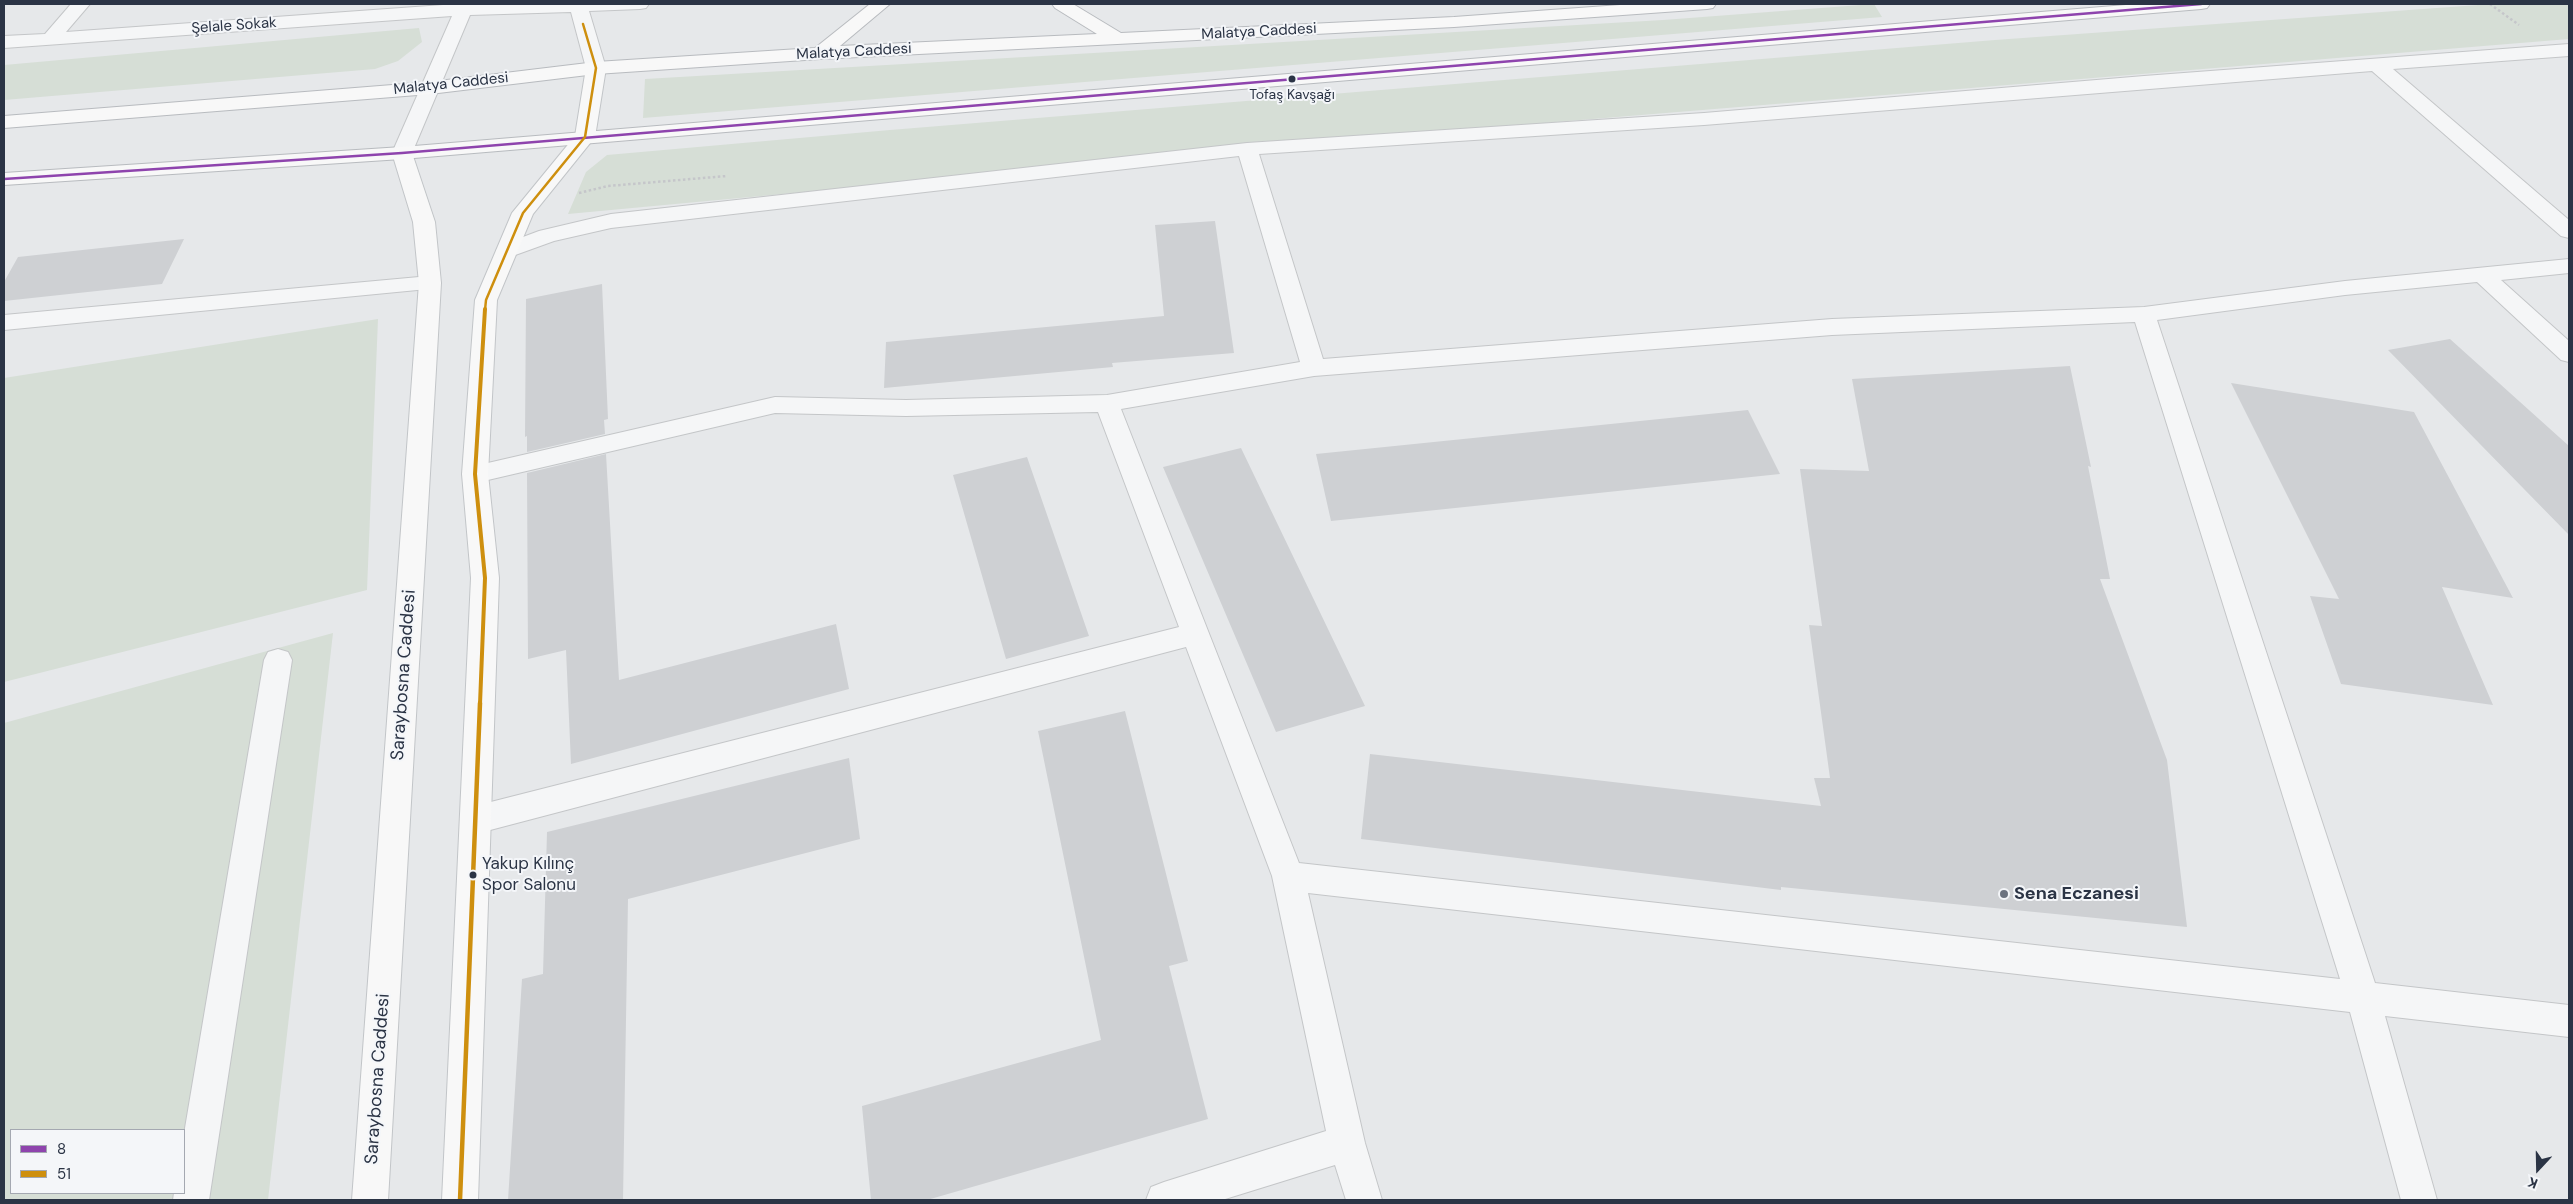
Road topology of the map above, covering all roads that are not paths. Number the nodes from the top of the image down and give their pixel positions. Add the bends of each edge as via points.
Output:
1 (81, 4) edge
2 (640, 4) edge
3 (881, 4) edge
4 (1061, 4) edge
5 (1706, 4) edge
6 (2201, 4) edge
7 (576, 5) edge
8 (465, 7) edge
9 (1118, 38) junction
10 (50, 39) junction
11 (4, 42) edge
12 (2569, 50) edge
13 (820, 53) junction
14 (2377, 65) junction
15 (596, 68) junction
16 (430, 88) junction
17 (4, 122) edge
18 (585, 137) junction
19 (1246, 149) junction
20 (402, 153) junction
21 (4, 179) edge
22 (2569, 231) edge
23 (507, 251) junction
24 (2569, 266) edge
25 (2481, 274) junction
26 (430, 283) junction
27 (2144, 314) junction
28 (4, 323) edge
29 (2569, 354) edge
30 (1314, 368) junction
31 (1107, 403) junction
32 (475, 474) junction
33 (1195, 634) junction
34 (278, 660) dead end
35 (475, 820) junction
36 (1288, 876) junction
37 (2362, 996) junction
38 (2569, 1021) edge
39 (1347, 1143) junction
40 (191, 1200) edge
41 (370, 1200) edge
42 (460, 1200) edge
43 (1164, 1200) edge
44 (1364, 1200) edge
45 (2419, 1200) edge

1 - 10 street
2 - 7 street, Şelale Sokak
3 - 13 main road
4 - 9 main road
5 - 9 main road, Malatya Caddesi via 1454,22
6 - 18 main road
7 - 8 street, Şelale Sokak
7 - 15 street
8 - 10 street, Şelale Sokak
8 - 16 street
9 - 13 main road, Malatya Caddesi
10 - 11 street, Şelale Sokak
12 - 14 street
13 - 15 main road, Malatya Caddesi
14 - 19 street via 1704,120
14 - 22 street
15 - 16 main road, Malatya Caddesi
15 - 18 main road
16 - 17 main road, Malatya Caddesi
16 - 20 street
18 - 20 main road
18 - 23 main road via 523,214
19 - 23 street via 611,220 547,236
19 - 30 street
20 - 21 main road
20 - 26 main road, Saraybosna Caddesi via 424,222
23 - 32 main road via 486,300
24 - 25 street
25 - 27 street
25 - 29 street
26 - 28 street
26 - 41 main road, Saraybosna Caddesi
27 - 30 street via 1832,327
27 - 37 street
30 - 31 street
31 - 32 street via 906,408 775,405
31 - 33 street
32 - 35 main road via 484,578
33 - 35 street
33 - 36 street
34 - 40 street
35 - 42 main road
36 - 37 street
36 - 39 street
37 - 38 street
37 - 45 street
39 - 43 street
39 - 44 street

